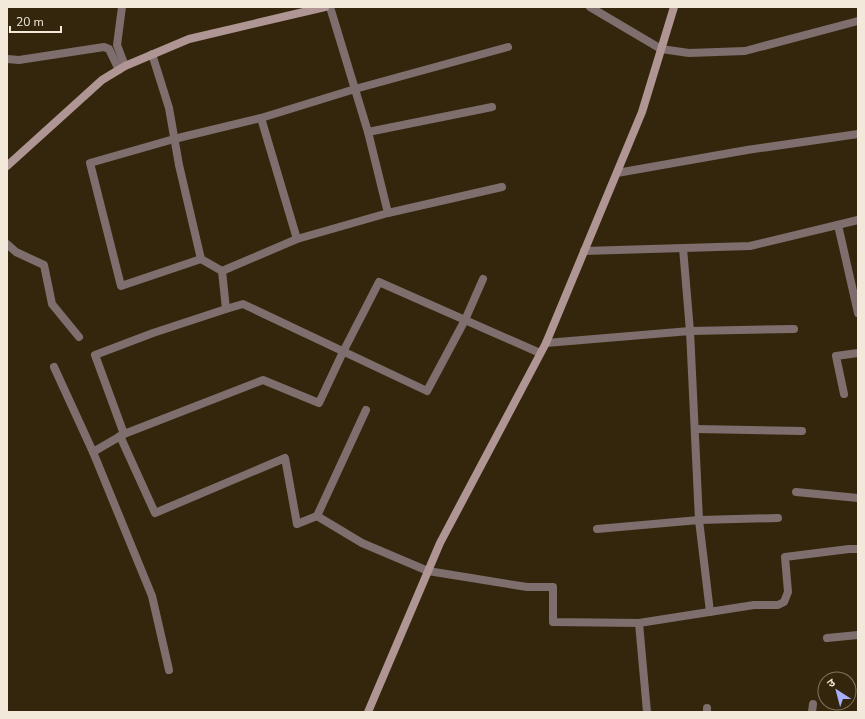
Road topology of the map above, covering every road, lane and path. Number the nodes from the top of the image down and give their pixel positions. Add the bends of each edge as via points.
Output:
1 (122, 7) edge
2 (325, 7) edge
3 (330, 7) edge
4 (590, 7) edge
5 (674, 7) edge
6 (858, 21) edge
7 (508, 47) dead end
8 (661, 49) junction
9 (152, 54) junction
10 (7, 59) edge
11 (122, 68) junction
12 (355, 89) junction
13 (492, 106) dead end
14 (261, 118) junction
15 (368, 132) junction
16 (858, 134) edge
17 (174, 139) junction
18 (7, 166) edge
19 (617, 173) junction
20 (502, 187) dead end
21 (388, 213) junction
22 (858, 220) edge
23 (838, 225) junction
24 (297, 239) junction
25 (7, 244) edge
26 (683, 248) junction
27 (584, 250) junction
28 (201, 259) junction
29 (222, 271) junction
30 (483, 279) dead end
31 (226, 309) junction
32 (858, 313) edge
33 (465, 320) junction
34 (794, 329) dead end
35 (690, 331) junction
36 (79, 337) dead end
37 (546, 343) junction
38 (343, 352) junction
39 (858, 353) edge
40 (540, 354) junction
41 (54, 366) dead end
42 (844, 394) dead end
43 (366, 410) dead end
44 (695, 429) junction
45 (802, 431) dead end
46 (122, 435) junction
47 (93, 452) junction
48 (796, 492) dead end
49 (858, 498) edge
50 (317, 516) junction
51 (778, 518) dead end
52 (699, 520) junction
53 (597, 529) dead end
54 (858, 548) edge
55 (428, 571) junction
56 (710, 612) junction
57 (639, 623) junction
58 (858, 635) edge
59 (828, 638) dead end
60 (169, 670) dead end
61 (368, 712) edge
62 (647, 712) edge

1 - 11 street via 117,45
2 - 9 street via 189,39
3 - 12 street
4 - 8 street
5 - 8 street
6 - 8 street via 745,52 689,53
7 - 12 street
8 - 19 street via 642,112
9 - 11 street
9 - 17 street via 169,108
10 - 11 street via 19,60 104,47 109,49
11 - 18 street via 102,80
12 - 14 street
12 - 15 street
13 - 15 street
14 - 17 street
14 - 24 street
15 - 21 street
16 - 19 street
17 - 28 street
17 - 28 street via 90,163 121,286
19 - 27 street
20 - 21 street
21 - 24 street
22 - 23 street
23 - 26 street via 750,246
23 - 32 street
24 - 29 street
25 - 36 street via 16,252 44,265 52,304
26 - 27 street
26 - 35 street
27 - 37 street
28 - 29 street
29 - 31 street
30 - 33 street
31 - 38 street via 243,304
31 - 46 street via 153,332 95,355
33 - 38 street via 379,282
33 - 38 street via 427,391
33 - 40 street
34 - 35 street
35 - 37 street
35 - 44 street
37 - 40 street
38 - 46 street via 319,403 263,380
39 - 42 street via 836,356
40 - 55 street via 440,543
41 - 47 street
43 - 50 street
44 - 45 street
44 - 52 street
46 - 47 street
46 - 50 street via 155,513 285,458 297,524
47 - 60 street via 152,596
48 - 49 street
50 - 55 street via 362,543
51 - 52 street
52 - 53 street
52 - 56 street
54 - 56 street via 785,557 788,592 784,602 778,605 754,605
55 - 57 street via 527,587 553,587 553,622
55 - 61 street
56 - 57 street
57 - 62 street
58 - 59 street

